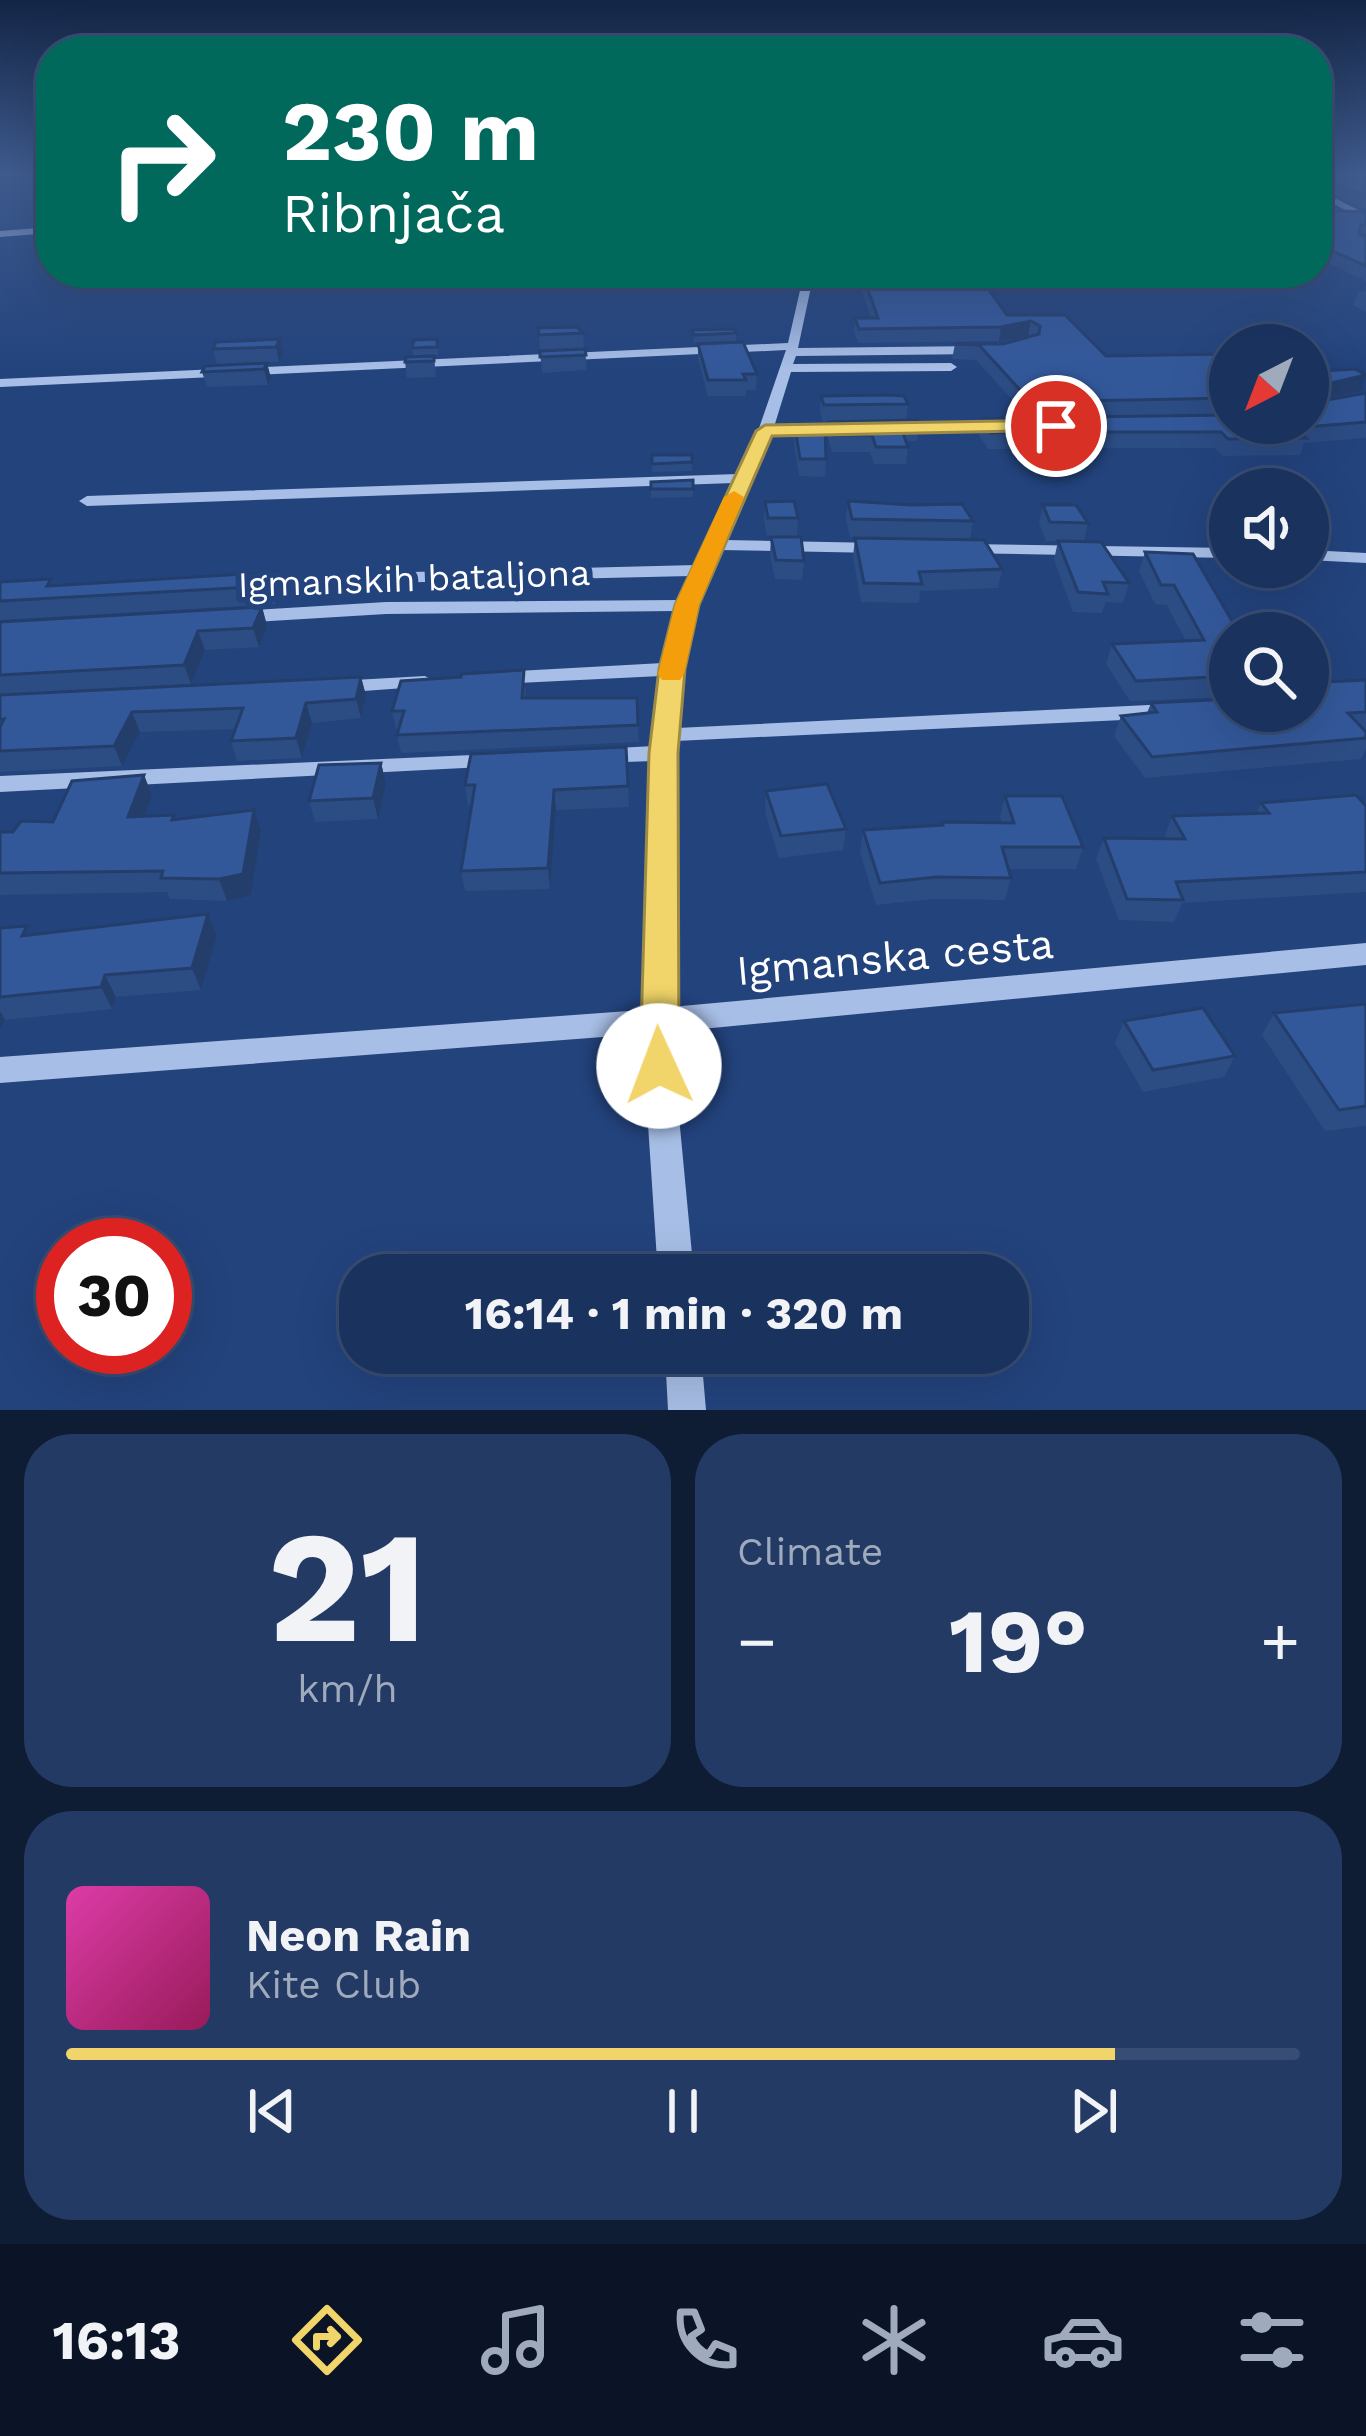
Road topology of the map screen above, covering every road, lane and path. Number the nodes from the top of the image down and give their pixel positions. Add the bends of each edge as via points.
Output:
1 (806, 288) edge
2 (999, 350) edge
3 (790, 355) junction
4 (951, 367) dead end
5 (0, 382) edge
6 (1129, 424) edge
7 (765, 431) junction
8 (743, 478) junction
9 (87, 501) dead end
10 (711, 545) junction
11 (900, 548) edge
12 (947, 549) edge
13 (1209, 554) edge
14 (1329, 556) edge
15 (1366, 558) edge
16 (701, 570) junction
17 (226, 583) edge
18 (687, 605) junction
19 (205, 619) edge
20 (672, 669) junction
21 (486, 679) edge
22 (440, 681) edge
23 (324, 688) edge
24 (1209, 709) edge
25 (665, 744) junction
26 (569, 758) edge
27 (522, 760) edge
28 (0, 784) edge
29 (1366, 954) edge
30 (656, 1021) junction
31 (0, 1070) edge
32 (674, 1254) edge
33 (684, 1374) edge
34 (687, 1410) edge

1 - 3 street
2 - 3 street
3 - 4 street
3 - 5 street
3 - 7 street
6 - 7 street
7 - 8 street
8 - 9 street
8 - 10 street
10 - 11 street
10 - 16 street
12 - 13 street
14 - 15 street
16 - 17 street
16 - 18 street
18 - 19 street, Igmanskih bataljona
18 - 20 street
20 - 21 street
20 - 25 street
22 - 23 street
24 - 25 street
25 - 26 street
25 - 30 street
27 - 28 street
29 - 30 street, Igmanska cesta
30 - 31 street, Igmanska cesta
30 - 32 street
33 - 34 street

